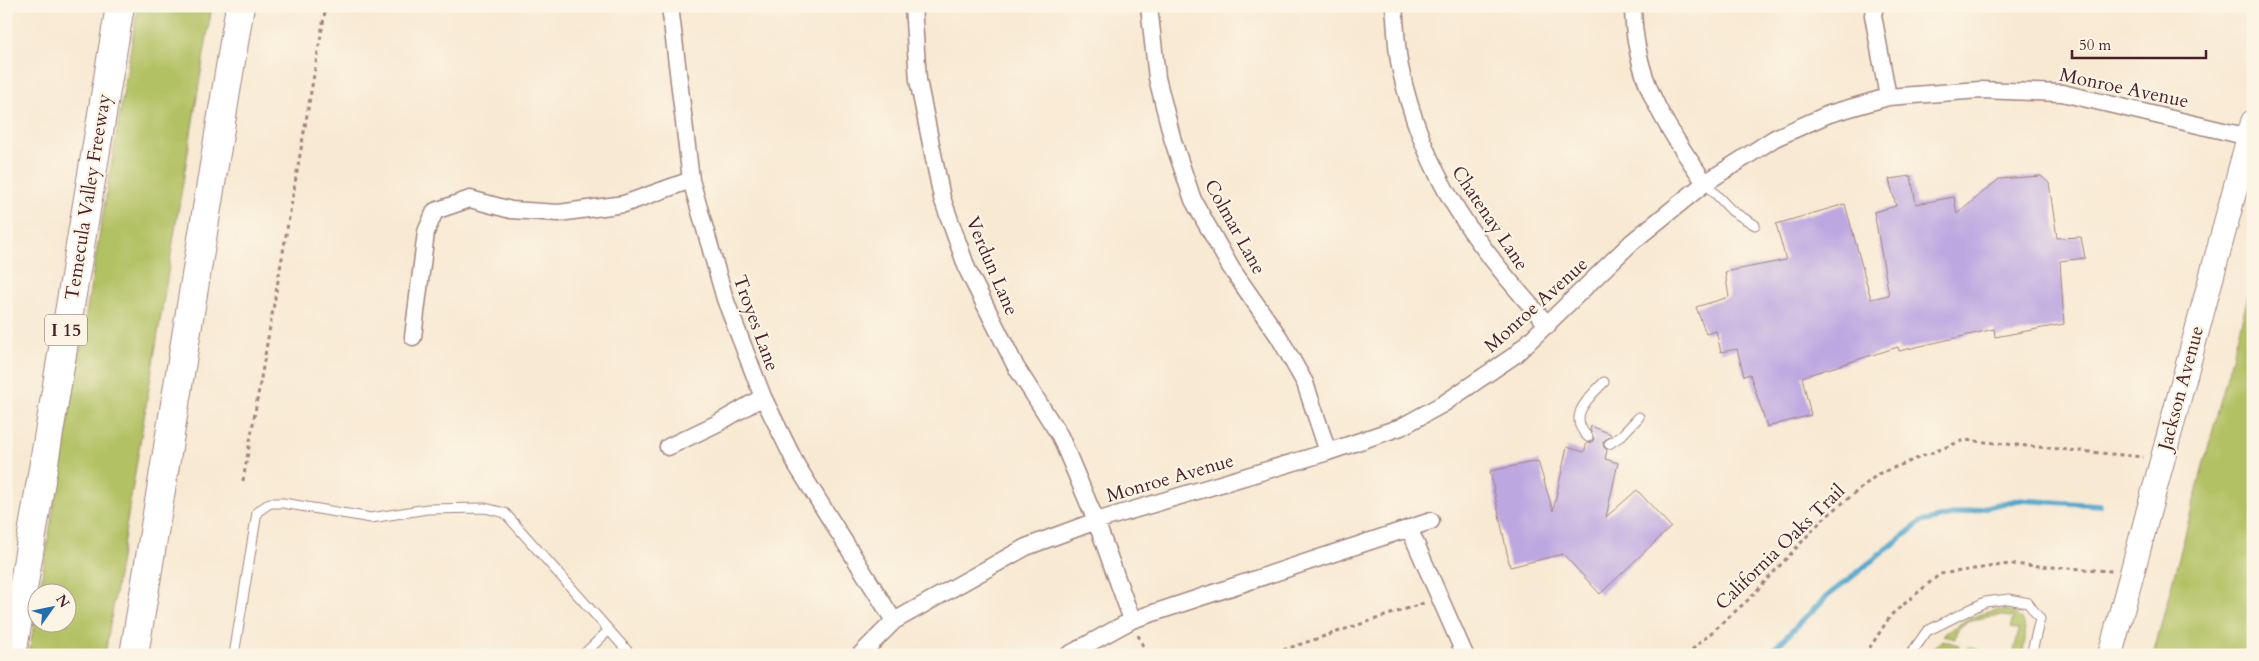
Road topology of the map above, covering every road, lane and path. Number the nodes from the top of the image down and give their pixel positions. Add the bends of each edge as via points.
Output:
1 (120, 6) edge
2 (240, 6) edge
3 (326, 6) edge
4 (670, 6) edge
5 (914, 6) edge
6 (1149, 6) edge
7 (1394, 6) edge
8 (1633, 6) edge
9 (1875, 6) edge
10 (1888, 97) junction
11 (2251, 129) edge
12 (691, 180) junction
13 (1705, 183) junction
14 (1755, 225) dead end
15 (1548, 325) junction
16 (413, 336) dead end
17 (1604, 382) dead end
18 (762, 397) junction
19 (1639, 417) dead end
20 (1588, 437) dead end
21 (1609, 444) dead end
22 (668, 447) dead end
23 (1328, 452) junction
24 (2162, 459) junction
25 (242, 481) dead end
26 (1096, 521) junction
27 (1431, 521) dead end
28 (1409, 528) junction
29 (2132, 572) junction
30 (1440, 598) junction
31 (1132, 620) junction
32 (894, 621) junction
33 (609, 630) junction
34 (862, 654) edge
35 (12, 655) edge
36 (134, 655) edge
37 (234, 655) edge
38 (584, 655) edge
39 (631, 655) edge
40 (1068, 655) edge
41 (1147, 655) edge
42 (1268, 655) edge
43 (1465, 655) edge
44 (1686, 655) edge
45 (1866, 655) edge
46 (1910, 655) edge
47 (2031, 655) edge
48 (2110, 655) edge

1 - 35 highway, Temecula Valley Freeway / I 15
2 - 36 highway
3 - 25 path
4 - 12 street, Troyes Lane
5 - 26 street, Verdun Lane via 918,80 942,198 968,270 1016,367 1060,436
6 - 23 street, Colmar Lane via 1158,78 1173,141 1193,200 1305,383
7 - 15 street, Chatenay Lane via 1400,66 1420,138 1436,175 1456,210 1505,278
8 - 13 street via 1640,67 1652,99 1667,128
9 - 10 street
10 - 11 street, Monroe Avenue via 1980,90 2062,93
10 - 13 street, Monroe Avenue via 1829,114 1775,138
11 - 24 main road, Jackson Avenue
12 - 16 street via 624,204 559,213 511,210 470,199 435,211 426,232
12 - 18 street, Troyes Lane via 725,299
13 - 14 lane via 1732,211
13 - 15 street, Monroe Avenue via 1632,242
15 - 23 street, Monroe Avenue via 1515,354 1443,404 1401,427
17 - 20 lane via 1586,401 1578,417 1580,427
18 - 22 street
18 - 32 street, Troyes Lane via 797,466
19 - 21 lane via 1622,436
23 - 26 street, Monroe Avenue
24 - 29 main road, Jackson Avenue
24 - 44 path, California Oaks Trail via 1964,440 1878,474 1822,520 1748,600
26 - 31 street, Verdun Lane
26 - 32 street, Monroe Avenue via 1026,547
27 - 28 street
28 - 30 street
28 - 31 street
29 - 45 path via 2009,564 1940,574 1890,615
29 - 48 main road, Jackson Avenue
30 - 42 path
30 - 43 street
31 - 40 street
31 - 41 path
32 - 34 street, Monroe Avenue
33 - 37 lane via 505,513 485,508 427,509 371,518 270,503 257,512
33 - 38 lane
33 - 39 lane
46 - 47 lane via 1927,631 1985,602 2009,599 2028,603 2040,619

